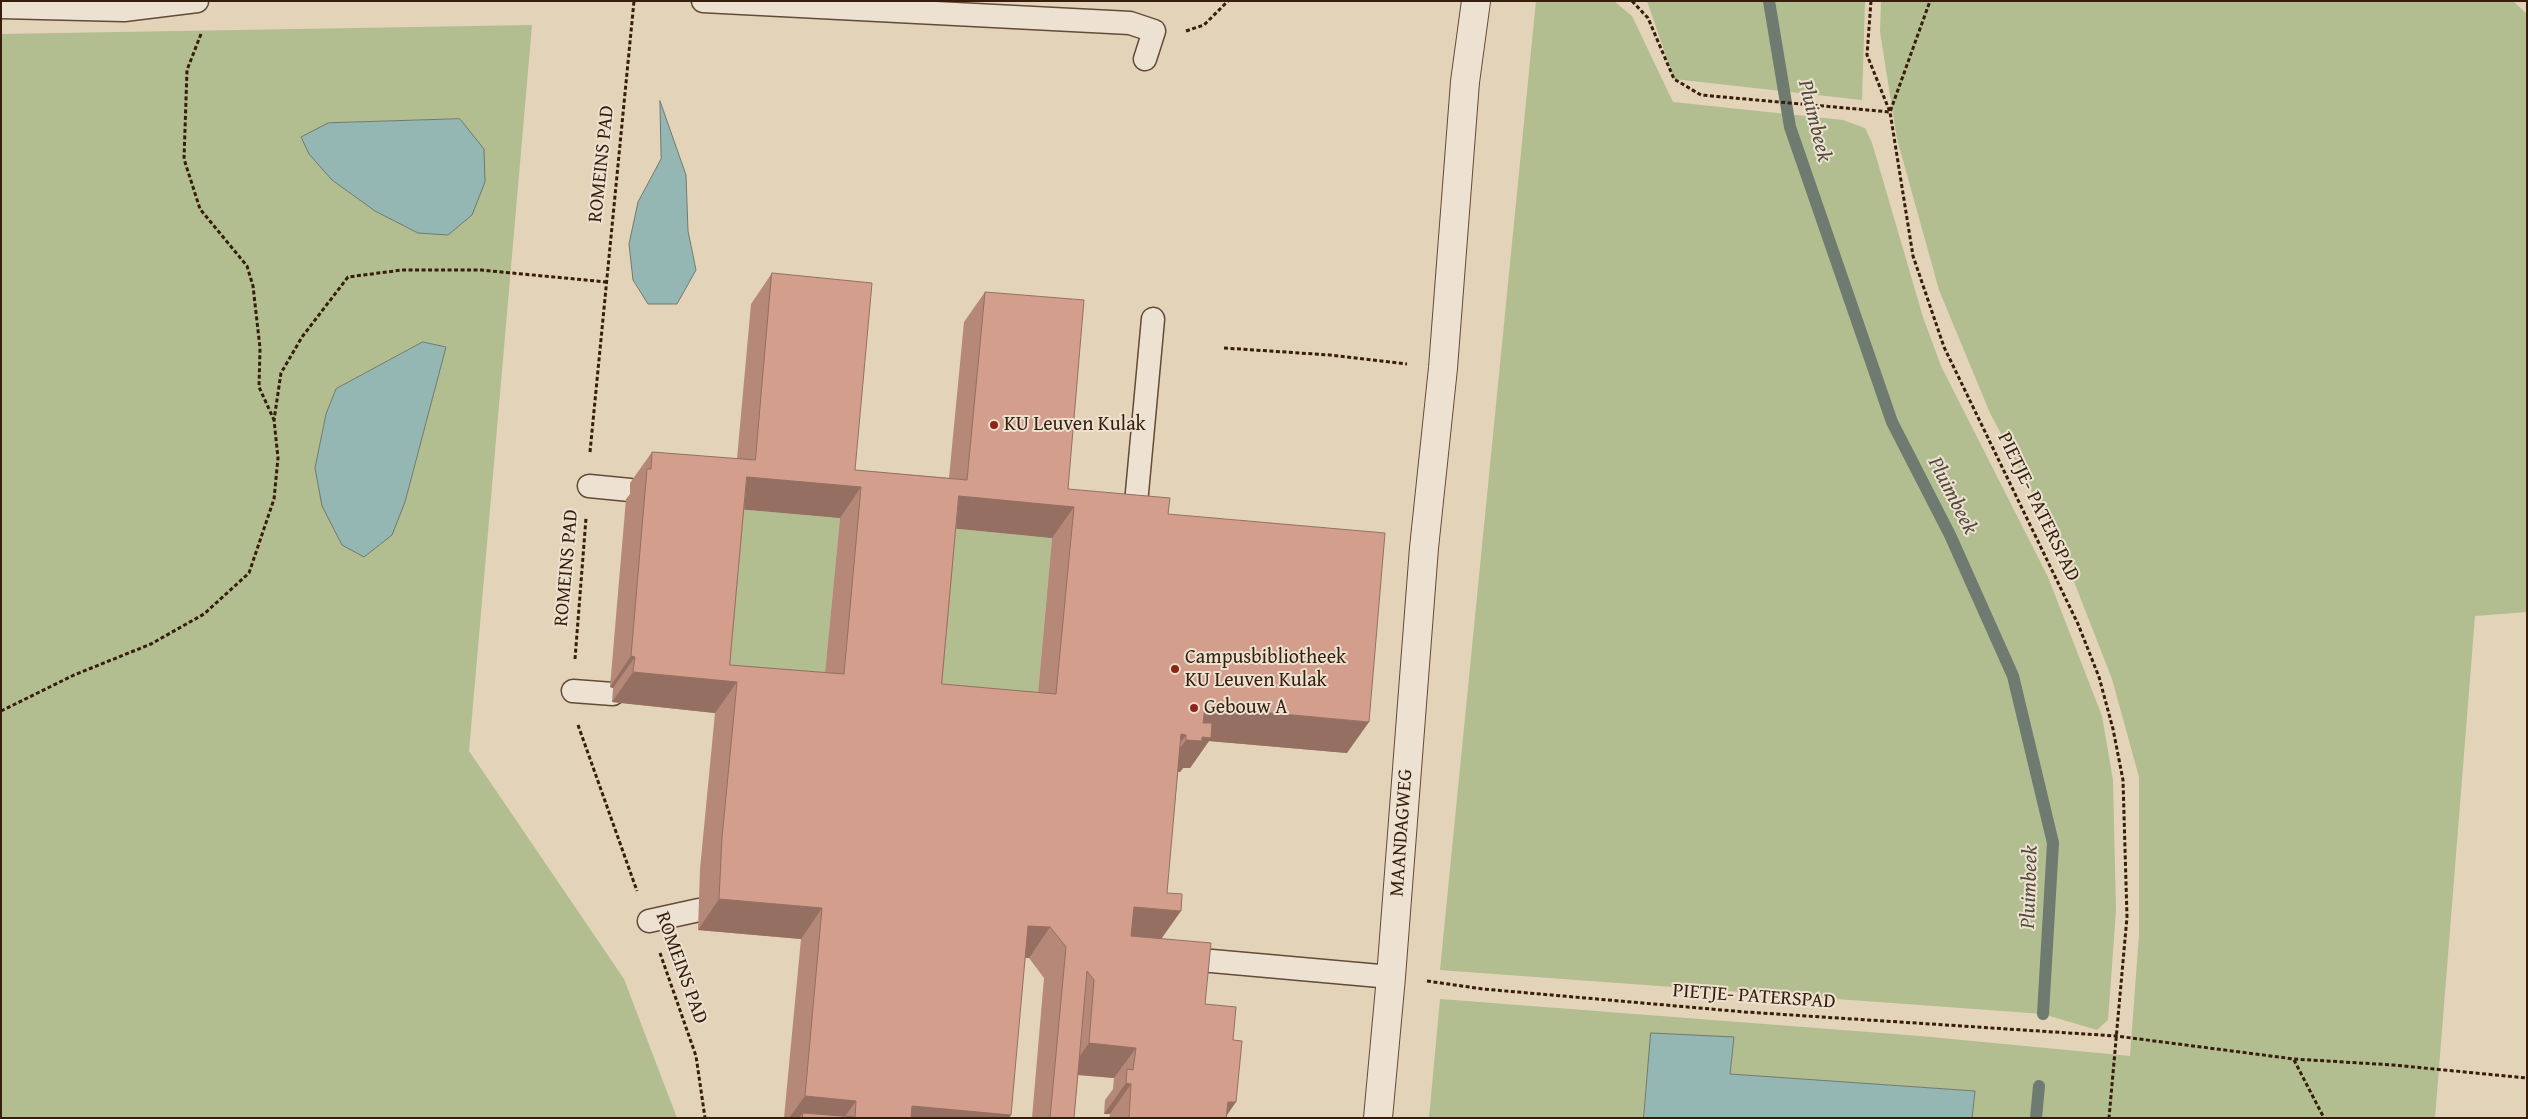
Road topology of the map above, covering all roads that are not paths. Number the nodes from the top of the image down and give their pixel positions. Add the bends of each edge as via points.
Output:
1 (197, 1) edge
2 (703, 1) edge
3 (1476, 1) edge
4 (1, 7) edge
5 (1145, 60) dead end
6 (1153, 319) dead end
7 (589, 486) road end
8 (630, 490) dead end
9 (1134, 528) edge
10 (573, 692) road end
11 (613, 694) dead end
12 (699, 910) dead end
13 (649, 921) road end
14 (1158, 957) edge
15 (1391, 977) junction
16 (1378, 1118) edge

1 - 4 lane via 124,10
2 - 5 lane via 1130,23 1154,31
3 - 15 street, MAANDAGWEG via 1465,82 1443,368 1424,548
6 - 9 lane
7 - 8 lane
10 - 11 lane
12 - 13 lane
14 - 15 lane
15 - 16 street, MAANDAGWEG

